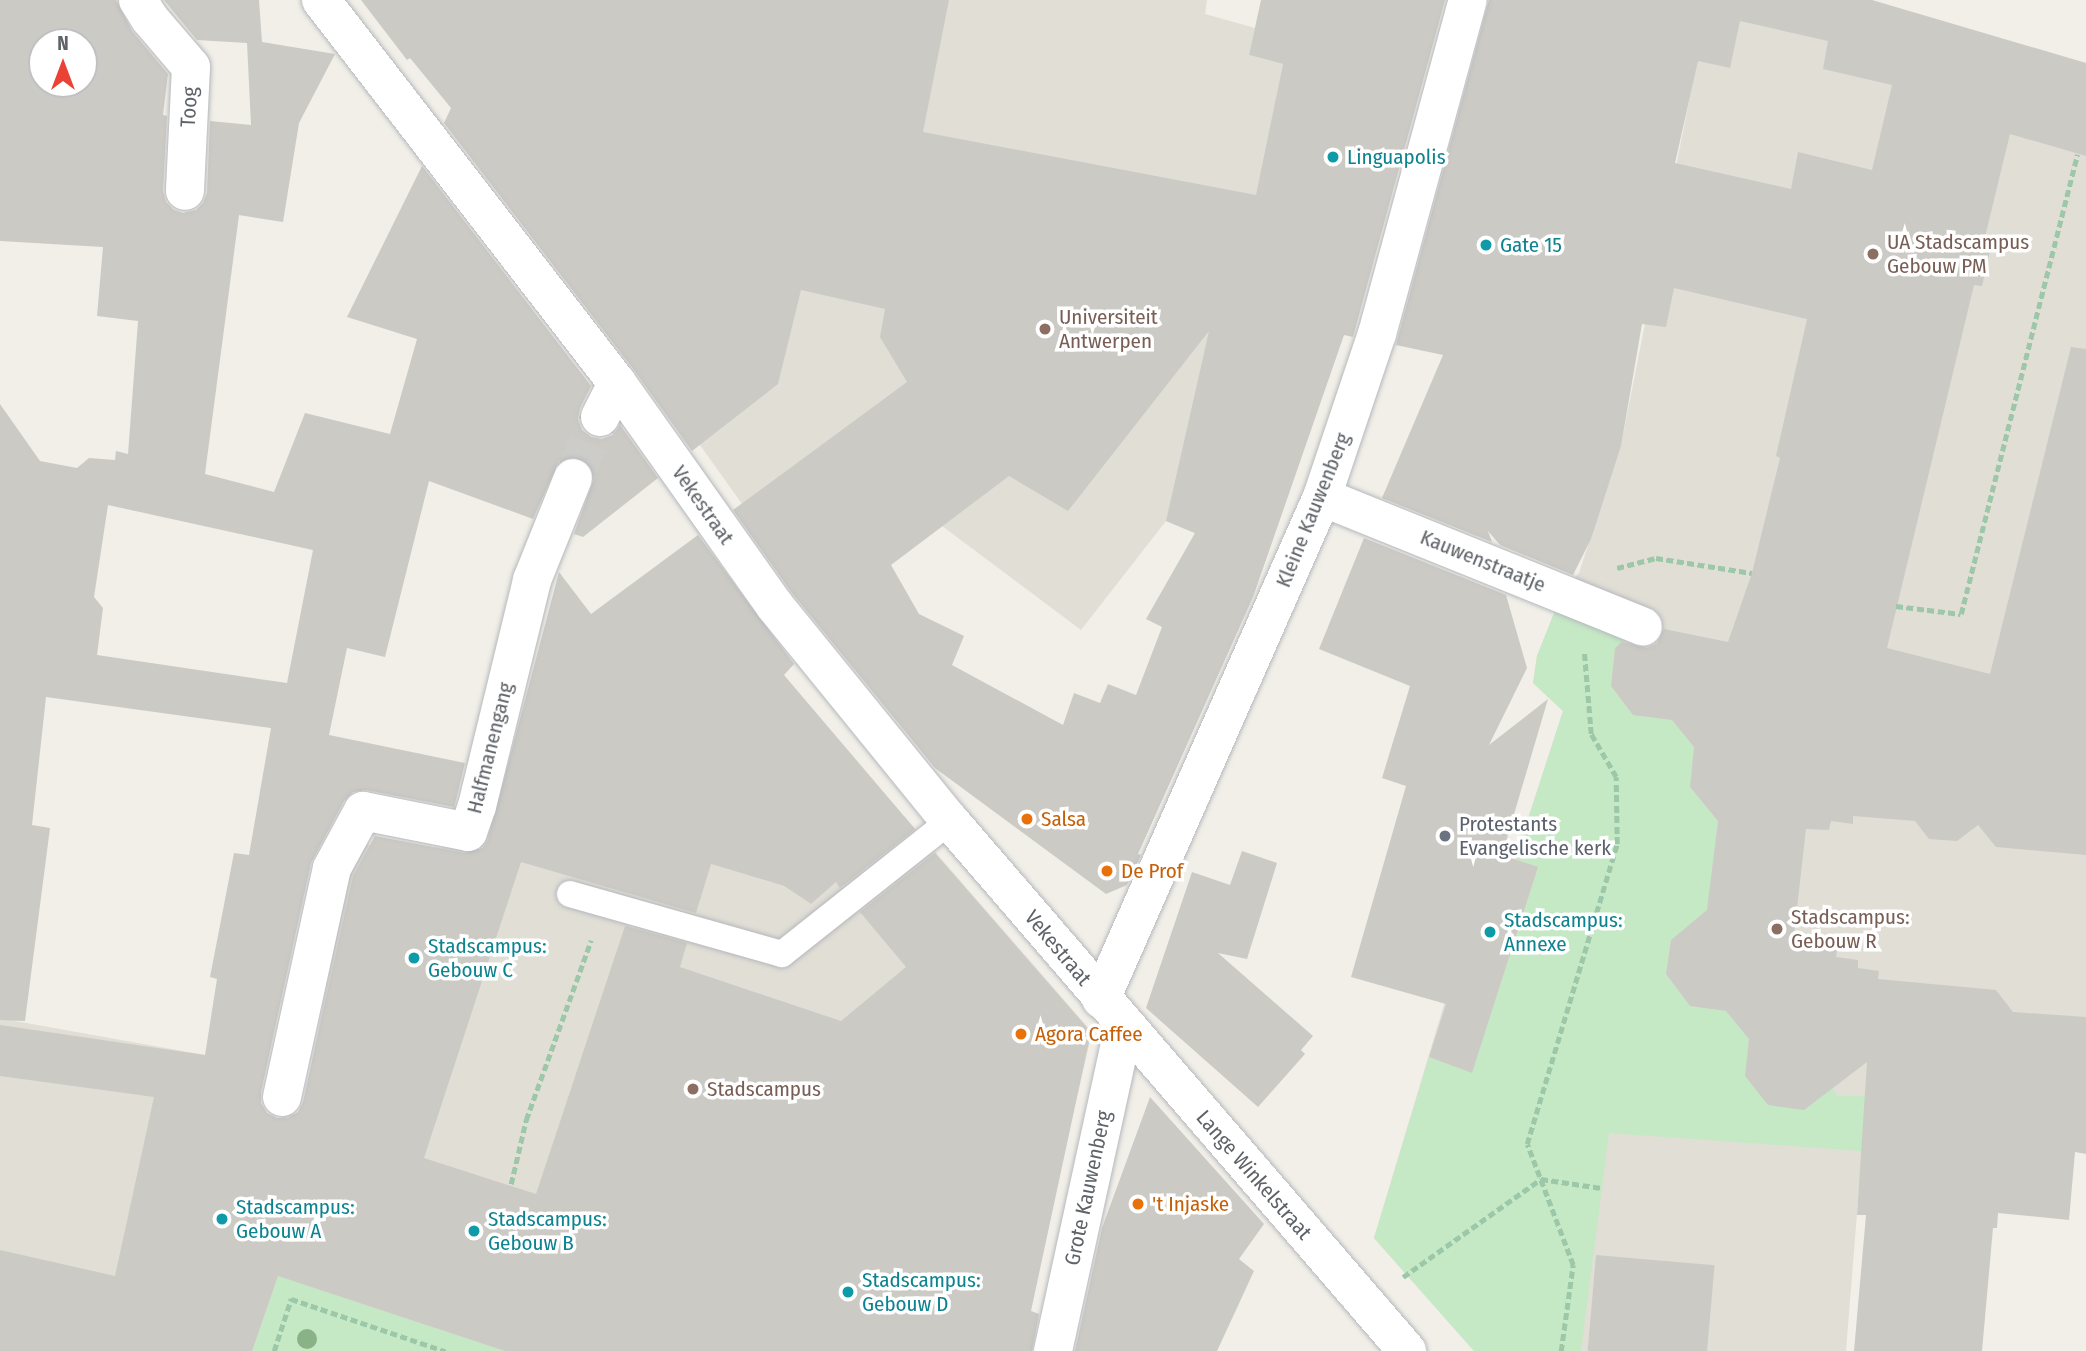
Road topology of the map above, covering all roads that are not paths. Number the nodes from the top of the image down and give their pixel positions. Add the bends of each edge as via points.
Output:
1 (138, 0) edge
2 (321, 0) edge
3 (1468, 0) edge
4 (185, 191) dead end
5 (617, 383) junction
6 (600, 417) tunnel mouth
7 (573, 478) tunnel mouth
8 (1322, 497) junction
9 (1643, 627) dead end
10 (950, 821) junction
11 (570, 894) dead end
12 (1112, 1012) junction
13 (282, 1097) dead end
14 (1053, 1351) edge
15 (1407, 1351) edge

1 - 4 street, Toog via 191,67
2 - 5 street, Vekestraat
3 - 8 street, Kleine Kauwenberg via 1377,334
5 - 6 street
5 - 10 street, Vekestraat via 775,606
7 - 13 street, Halfmanengang via 532,580 468,832 363,811 332,868
8 - 9 street, Kauwenstraatje
8 - 12 street, Kleine Kauwenberg
10 - 11 lane via 782,954
10 - 12 street, Vekestraat
12 - 14 street, Grote Kauwenberg
12 - 15 street, Lange Winkelstraat

